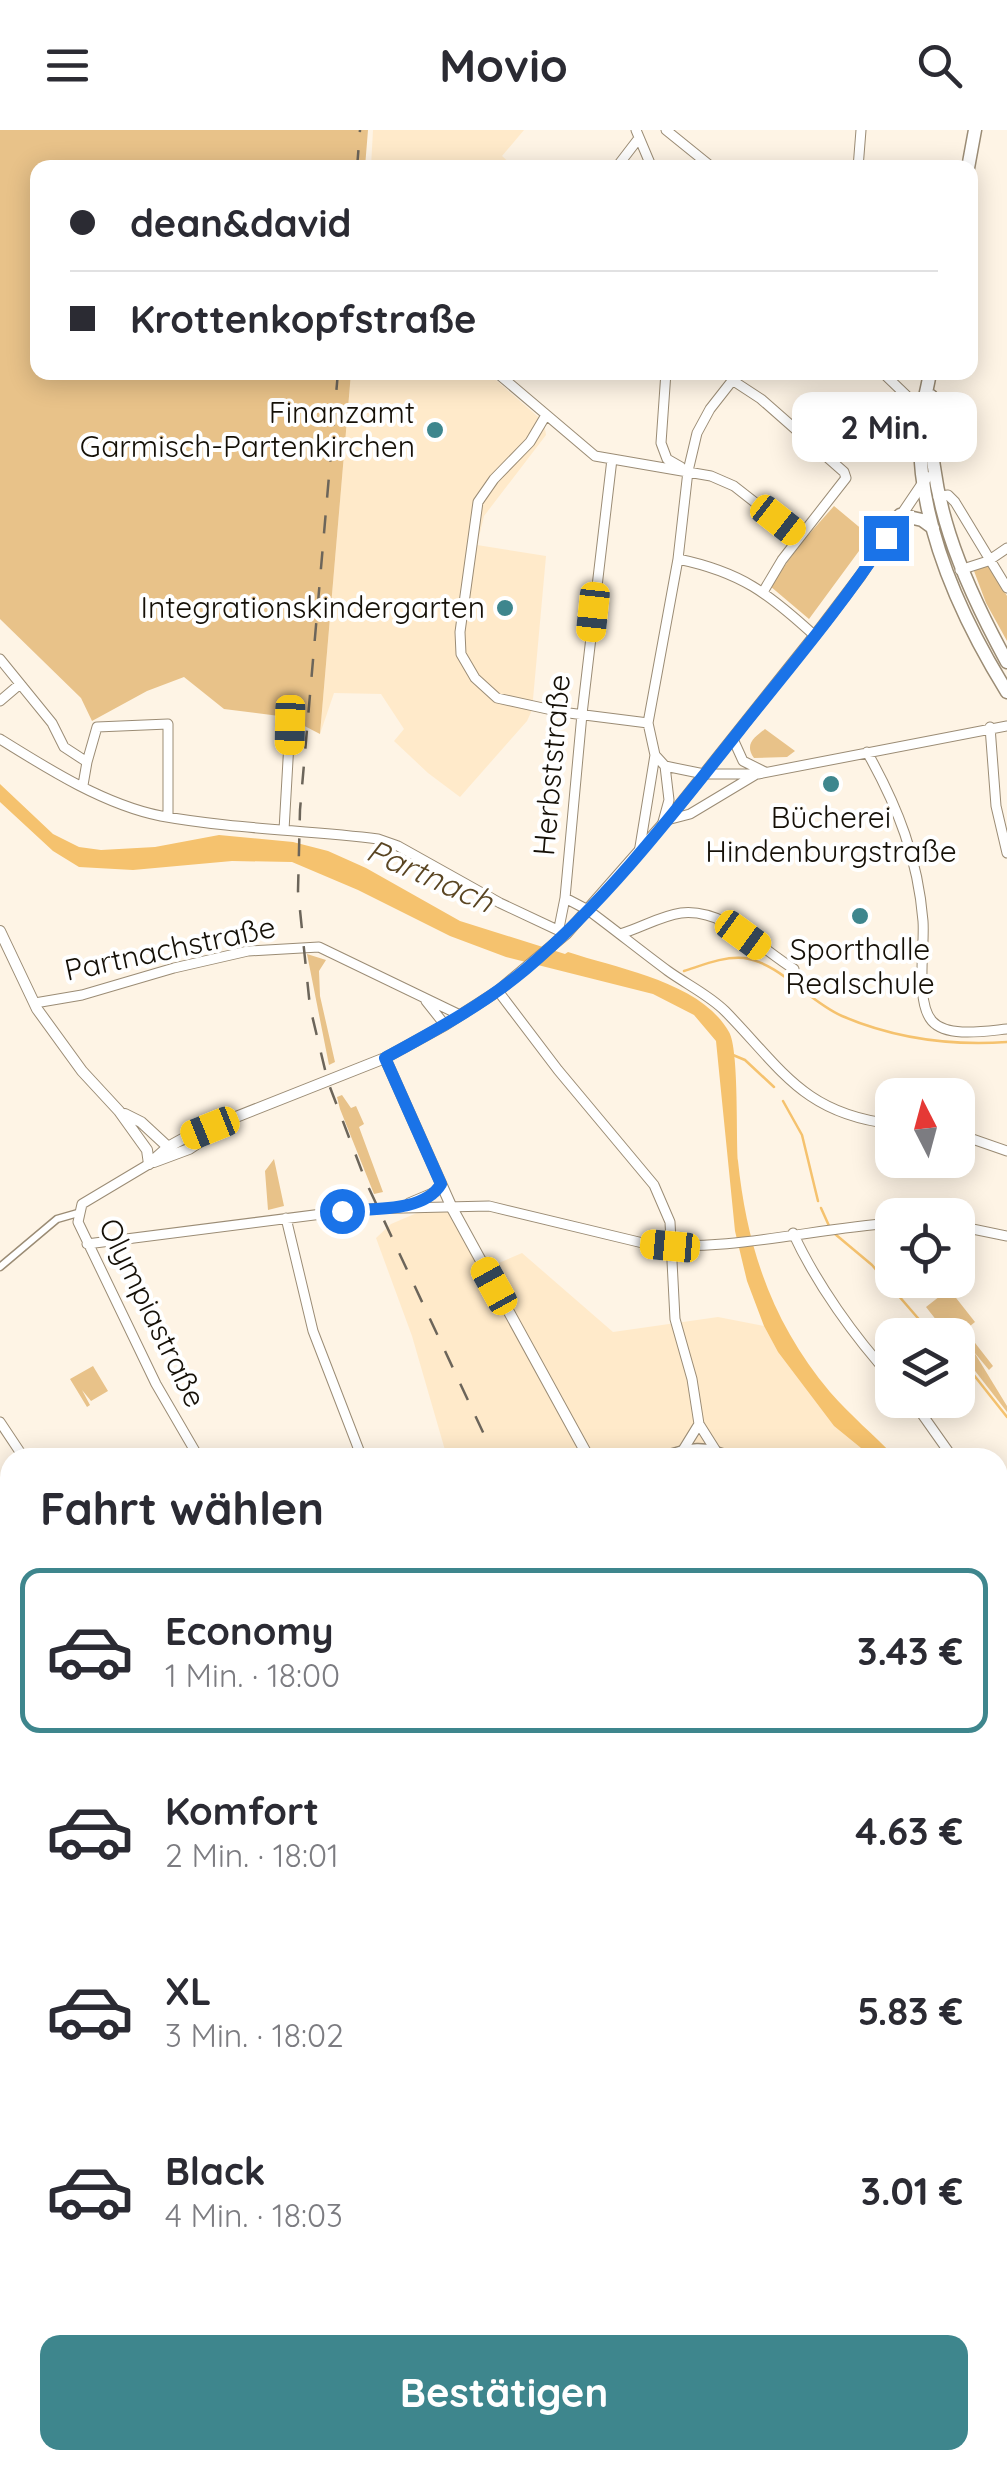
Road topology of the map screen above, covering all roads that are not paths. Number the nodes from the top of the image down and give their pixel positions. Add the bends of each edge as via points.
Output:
1 (666, 130) edge
2 (861, 130) edge
3 (976, 130) edge
4 (637, 134) edge
5 (621, 160) edge
6 (648, 160) edge
7 (703, 160) edge
8 (859, 160) edge
9 (970, 160) edge
10 (505, 380) edge
11 (665, 380) edge
12 (733, 380) edge
13 (741, 380) edge
14 (891, 380) edge
15 (928, 380) edge
16 (929, 380) edge
17 (922, 402) junction
18 (546, 415) junction
19 (612, 458) junction
20 (688, 470) junction
21 (927, 476) junction
22 (938, 497) junction
23 (900, 515) junction
24 (933, 528) junction
25 (799, 537) junction
26 (1007, 548) edge
27 (678, 559) junction
28 (988, 560) junction
29 (955, 572) junction
30 (1007, 588) edge
31 (763, 592) junction
32 (815, 636) junction
33 (985, 636) junction
34 (0, 659) edge
35 (1007, 662) edge
36 (20, 684) junction
37 (1007, 692) edge
38 (0, 701) edge
39 (582, 714) junction
40 (648, 723) junction
41 (290, 725) dead end
42 (1007, 726) edge
43 (990, 727) junction
44 (733, 738) junction
45 (0, 739) edge
46 (868, 752) junction
47 (655, 755) junction
48 (86, 762) junction
49 (665, 766) junction
50 (763, 773) junction
51 (704, 774) junction
52 (83, 785) junction
53 (168, 816) junction
54 (664, 823) junction
55 (284, 830) junction
56 (639, 853) junction
57 (1007, 854) edge
58 (565, 898) junction
59 (588, 910) junction
60 (642, 928) junction
61 (0, 931) edge
62 (562, 931) junction
63 (620, 934) junction
64 (635, 944) junction
65 (794, 969) dead end
66 (498, 990) junction
67 (424, 998) junction
68 (34, 1003) junction
69 (460, 1016) junction
70 (445, 1025) junction
71 (1007, 1028) edge
72 (385, 1058) junction
73 (120, 1111) junction
74 (875, 1120) edge
75 (226, 1124) junction
76 (975, 1140) edge
77 (166, 1146) junction
78 (1007, 1151) edge
79 (149, 1164) junction
80 (441, 1184) junction
81 (396, 1206) junction
82 (452, 1208) junction
83 (78, 1213) junction
84 (286, 1218) junction
85 (875, 1224) edge
86 (975, 1229) edge
87 (793, 1233) junction
88 (1007, 1236) edge
89 (87, 1244) junction
90 (670, 1246) junction
91 (0, 1267) edge
92 (875, 1359) edge
93 (925, 1418) edge
94 (0, 1422) edge
95 (699, 1424) junction
96 (17, 1448) edge
97 (193, 1448) edge
98 (358, 1448) edge
99 (584, 1448) edge
100 (683, 1448) edge
101 (718, 1448) edge
102 (946, 1448) edge

1 - 7 street
2 - 8 street
3 - 9 main road
4 - 5 street
4 - 6 street
10 - 18 street
11 - 20 street via 661,443 667,458
12 - 20 street via 697,433
13 - 25 street via 844,472 831,500
14 - 17 street
15 - 17 main road
16 - 21 main road
17 - 21 main road
18 - 19 street via 595,456
18 - 39 street via 478,502 461,654 496,698
19 - 20 street
19 - 39 street, Herbststraße
20 - 25 street via 734,486
20 - 27 street
21 - 22 main road
21 - 23 street
21 - 24 main road
22 - 28 street via 952,498
22 - 29 main road
23 - 24 main road
23 - 32 street
24 - 29 main road
25 - 31 street
26 - 28 street
27 - 31 street via 726,571
27 - 40 street
28 - 29 street
28 - 30 street
29 - 33 main road
31 - 32 street
32 - 44 street
33 - 35 main road
33 - 37 main road
34 - 36 street
36 - 38 street
36 - 48 street via 64,746
39 - 40 street
39 - 58 street, Herbststraße
40 - 47 street
41 - 55 street
42 - 43 street
43 - 46 street
43 - 57 street
44 - 50 street via 743,761
44 - 51 street
45 - 52 street
46 - 50 street
46 - 71 street via 892,796 916,867 924,1007 934,1024 956,1032
47 - 49 street
47 - 56 street
48 - 52 street
48 - 53 street via 97,727 168,724
49 - 51 street
49 - 54 street
50 - 51 street
50 - 54 street
51 - 54 street
52 - 53 street
53 - 55 street
54 - 56 street
55 - 62 street via 398,846
56 - 59 street
58 - 59 street, Herbststraße
58 - 62 street, Herbststraße
59 - 62 street
59 - 63 street, Herbststraße
60 - 63 street
60 - 64 street
60 - 65 street via 682,913 704,914
61 - 68 street
62 - 66 street
63 - 64 street, Herbststraße
64 - 74 street, Herbststraße via 724,1010 796,1087
66 - 69 street
66 - 90 street via 654,1185 670,1222
67 - 68 street, Partnachstraße via 319,947 266,948
67 - 69 street, Partnachstraße
67 - 70 street, Partnachstraße
68 - 73 street via 72,1059
69 - 70 street
70 - 72 street
72 - 75 street
72 - 80 street
73 - 77 street
73 - 79 street
75 - 77 street
75 - 79 street via 189,1149
76 - 78 street
77 - 79 street
79 - 83 street, Olympiastraße via 87,1200
80 - 81 street via 424,1198
80 - 82 street
81 - 82 street
81 - 84 street
82 - 90 street via 489,1206
82 - 99 street
83 - 89 street, Olympiastraße
83 - 91 street via 46,1226
84 - 89 street
84 - 98 street via 313,1330
85 - 87 street
86 - 88 street
87 - 90 street
87 - 92 street
89 - 97 street, Olympiastraße
90 - 95 street via 675,1319
93 - 102 street
94 - 96 street
95 - 100 street
95 - 101 street

